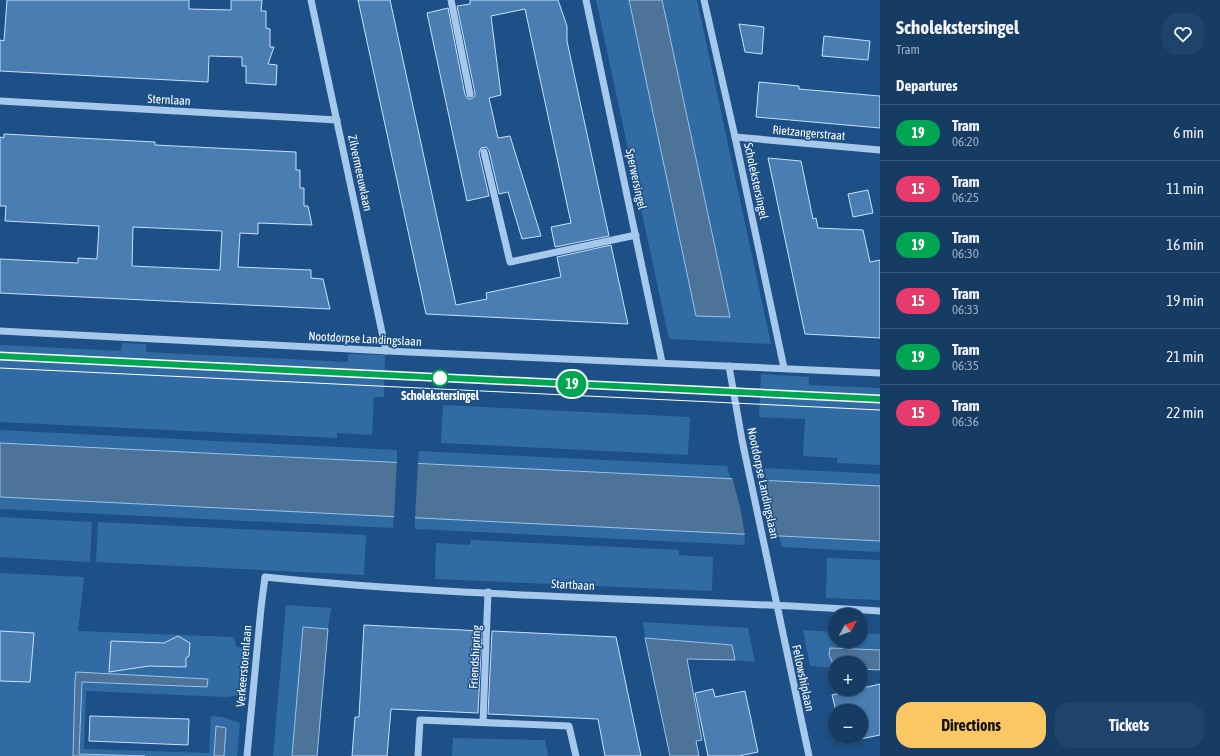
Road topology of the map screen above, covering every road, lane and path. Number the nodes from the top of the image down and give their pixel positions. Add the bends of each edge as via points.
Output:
1 (311, 0) edge
2 (451, 0) edge
3 (586, 0) edge
4 (704, 0) edge
5 (470, 94) dead end
6 (0, 101) edge
7 (337, 120) junction
8 (736, 137) junction
9 (880, 150) edge
10 (484, 152) dead end
11 (636, 235) junction
12 (0, 331) edge
13 (386, 351) junction
14 (662, 362) junction
15 (729, 366) junction
16 (784, 368) junction
17 (880, 373) edge
18 (265, 577) joint
19 (488, 592) junction
20 (776, 604) junction
21 (880, 611) edge
22 (483, 722) junction
23 (247, 756) edge
24 (418, 756) edge
25 (576, 756) edge
26 (809, 756) edge

1 - 7 street, Zilvermeeuwlaan
2 - 5 street
3 - 11 street, Sperwersingel
4 - 8 street, Scholekstersingel
6 - 7 street, Sternlaan
7 - 13 street, Zilvermeeuwlaan
8 - 9 street, Rietzangerstraat
8 - 16 street, Scholekstersingel
10 - 11 street via 510,262
11 - 14 street, Sperwersingel
12 - 13 street, Nootdorpse Landingslaan
13 - 14 street, Nootdorpse Landingslaan
14 - 15 street, Nootdorpse Landingslaan
15 - 16 street, Nootdorpse Landingslaan
15 - 20 street, Nootdorpse Landingslaan
16 - 17 street, Nootdorpse Landingslaan
18 - 19 street, Startbaan via 334,584
18 - 23 street, Verkeerstorenlaan
19 - 20 street, Startbaan
19 - 22 street, Friendshipring
20 - 21 street, Startbaan
20 - 26 street, Fellowshiplaan
22 - 24 street via 420,720
22 - 25 street via 569,726

